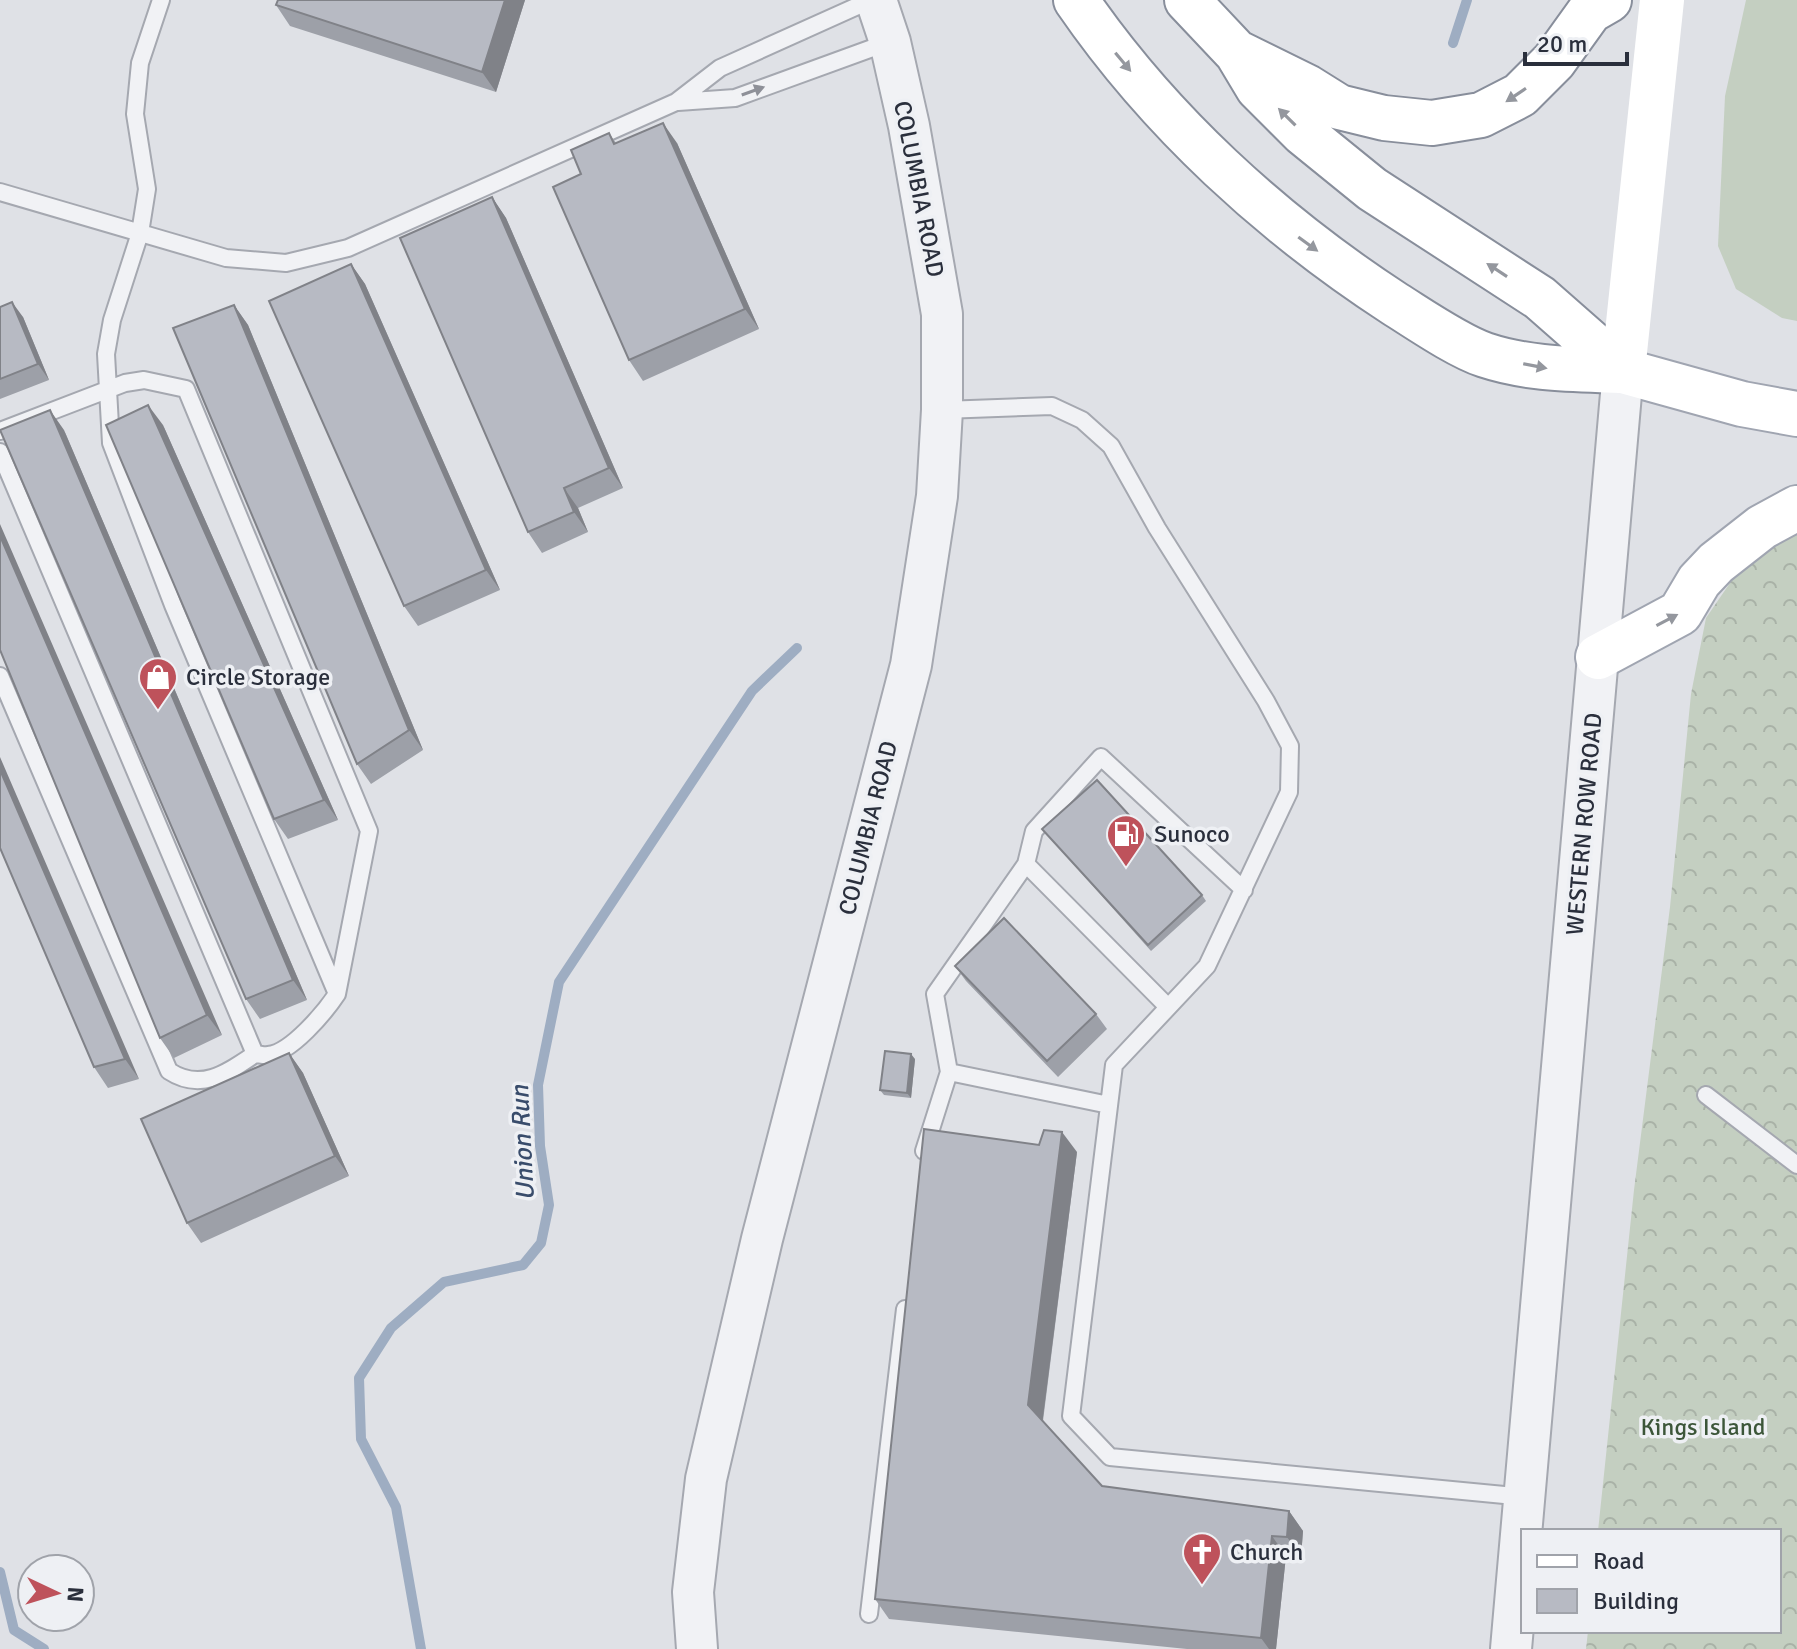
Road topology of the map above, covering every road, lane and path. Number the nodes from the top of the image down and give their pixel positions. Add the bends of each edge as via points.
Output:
1 (161, 0) edge
2 (874, 0) edge
3 (1076, 0) edge
4 (1187, 0) edge
5 (1609, 0) edge
6 (1662, 0) edge
7 (890, 42) junction
8 (1237, 53) junction
9 (676, 102) junction
10 (0, 192) edge
11 (140, 233) junction
12 (1623, 371) junction
13 (108, 390) junction
14 (942, 410) junction
15 (1797, 414) edge
16 (0, 431) edge
17 (0, 452) edge
18 (1797, 508) edge
19 (1598, 657) junction
20 (0, 676) edge
21 (1026, 864) junction
22 (1244, 890) junction
23 (337, 994) junction
24 (1168, 1007) junction
25 (255, 1054) junction
26 (949, 1072) junction
27 (1706, 1095) dead end
28 (1109, 1105) junction
29 (923, 1161) edge
30 (1797, 1165) edge
31 (908, 1286) edge
32 (1525, 1497) junction
33 (1522, 1529) edge
34 (1521, 1540) edge
35 (869, 1614) dead end
36 (697, 1649) edge
37 (1511, 1649) edge

1 - 11 lane via 140,63 135,114 147,189
2 - 7 street, COLUMBIA ROAD
2 - 9 lane via 720,68
3 -> 12 main road via 1198,144 1299,237 1357,279 1483,354 1542,368
4 - 8 main road
5 -> 8 main road via 1590,11 1554,61 1520,95 1481,115 1432,123 1339,107
6 - 12 main road, WESTERN ROW ROAD
9 -> 7 lane via 735,98
7 - 14 street, COLUMBIA ROAD via 942,314
12 -> 8 main road via 1540,298 1372,189 1303,133 1258,88
9 - 11 lane via 332,252 286,263 226,258
10 - 11 lane
11 - 13 lane via 112,320 106,354
12 - 15 main road
12 - 19 street, WESTERN ROW ROAD
13 - 16 lane
13 - 23 lane via 111,443 173,605
13 - 23 lane via 144,380 186,389 369,831
14 - 22 lane via 1052,406 1082,420 1111,446 1290,746 1289,792
14 - 36 street, COLUMBIA ROAD via 937,496 911,665 762,1239 706,1479 693,1592
17 - 25 lane
19 -> 18 main road via 1680,613 1716,563
19 - 32 street, WESTERN ROW ROAD
20 - 25 lane via 169,1071 183,1080 200,1081 228,1072
21 - 22 lane via 1034,831 1101,757
21 - 24 lane
21 - 26 lane via 935,994
22 - 24 lane via 1207,966
23 - 25 lane via 325,1014 289,1045 270,1056
24 - 28 lane via 1114,1065
26 - 28 lane
26 - 29 lane
27 - 30 lane
28 - 32 lane via 1071,1416 1110,1457
31 - 35 lane
32 - 33 street, WESTERN ROW ROAD
34 - 37 street, WESTERN ROW ROAD

